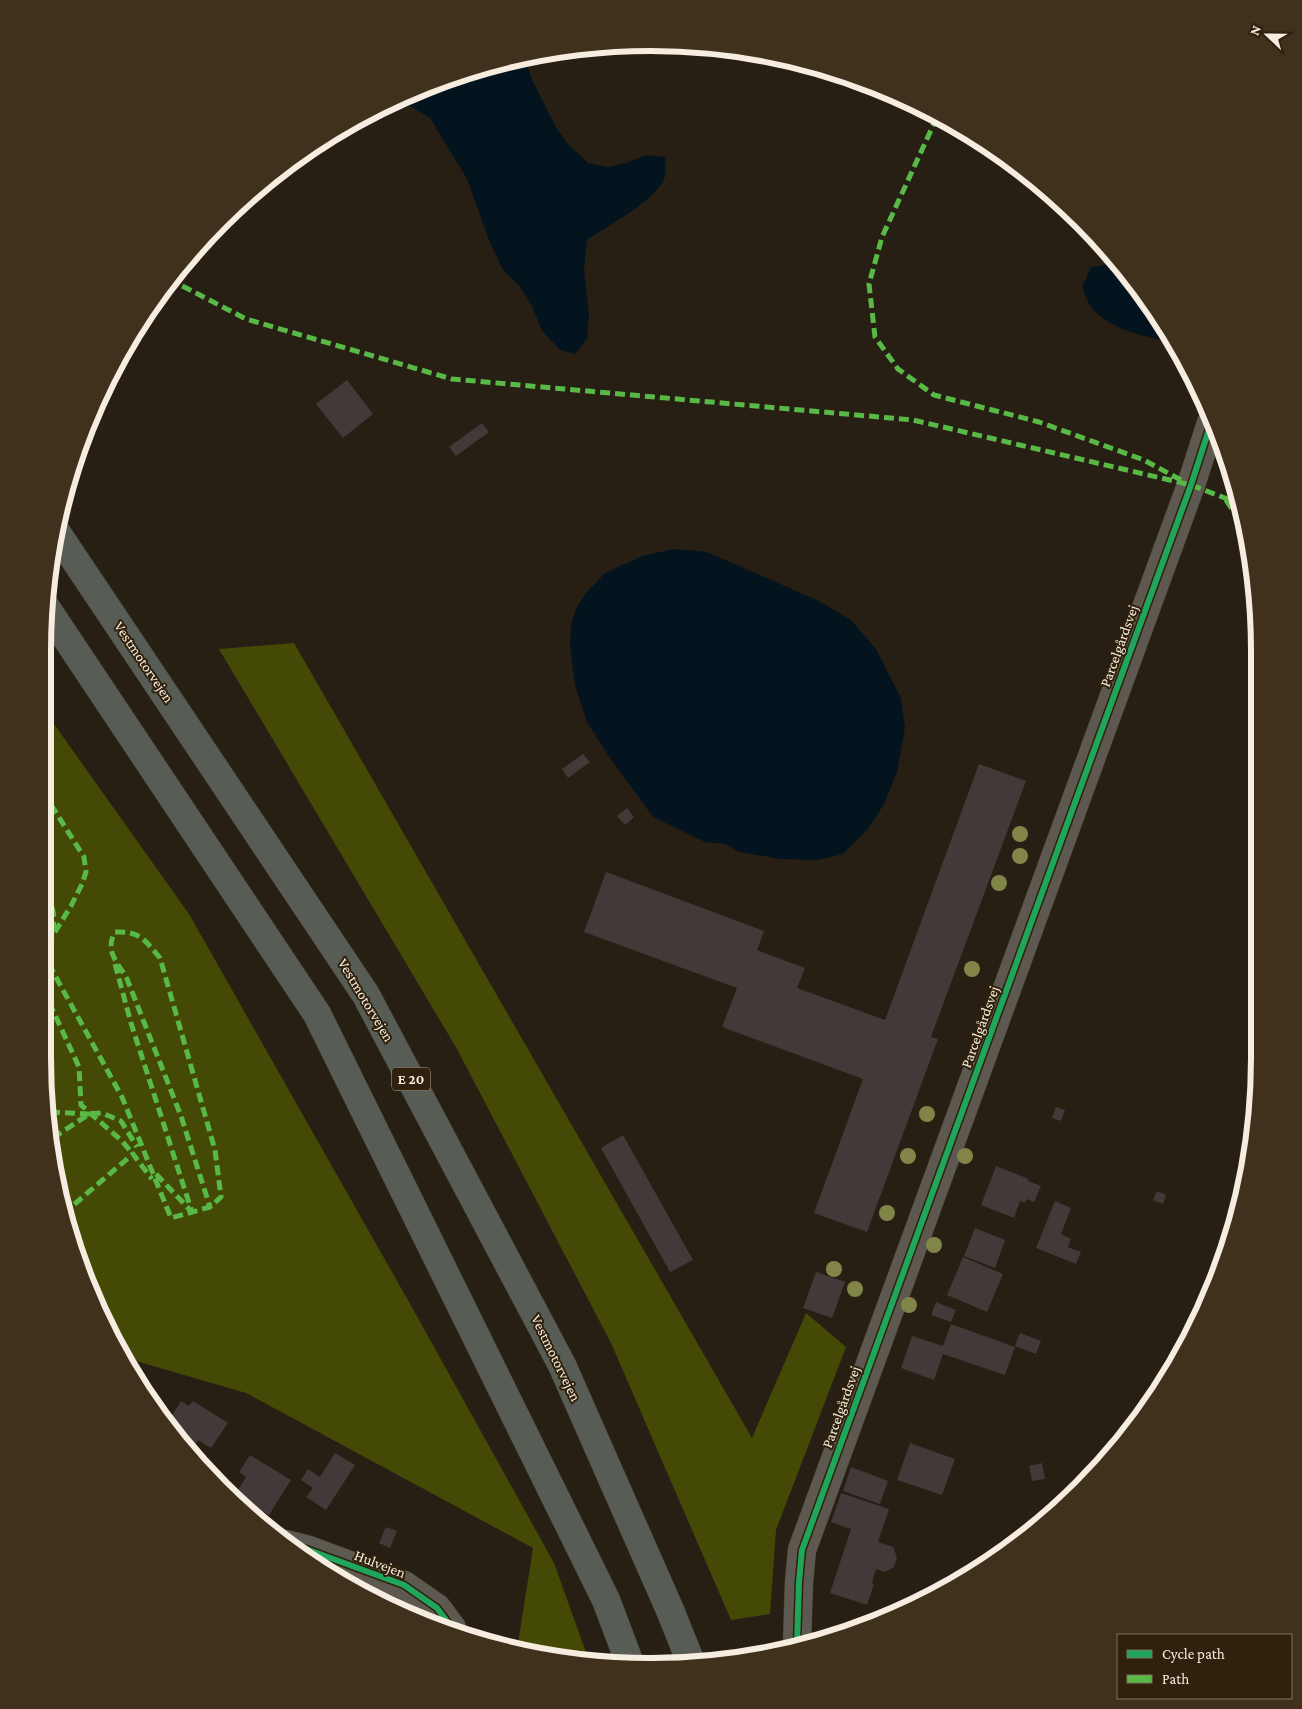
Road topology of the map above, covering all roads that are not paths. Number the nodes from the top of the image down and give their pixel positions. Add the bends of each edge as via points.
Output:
1 (1209, 430) edge
2 (62, 540) edge
3 (53, 618) edge
4 (305, 1548) edge
5 (448, 1622) edge
6 (798, 1639) edge
7 (688, 1656) edge
8 (627, 1657) edge

1 - 6 street, Parcelgårdsvej via 802,1550
2 - 7 highway, Vestmotorvejen / E 20 via 366,995 562,1365
3 - 8 highway via 317,1014 606,1600
4 - 5 street, Hulvejen via 404,1585 437,1608

